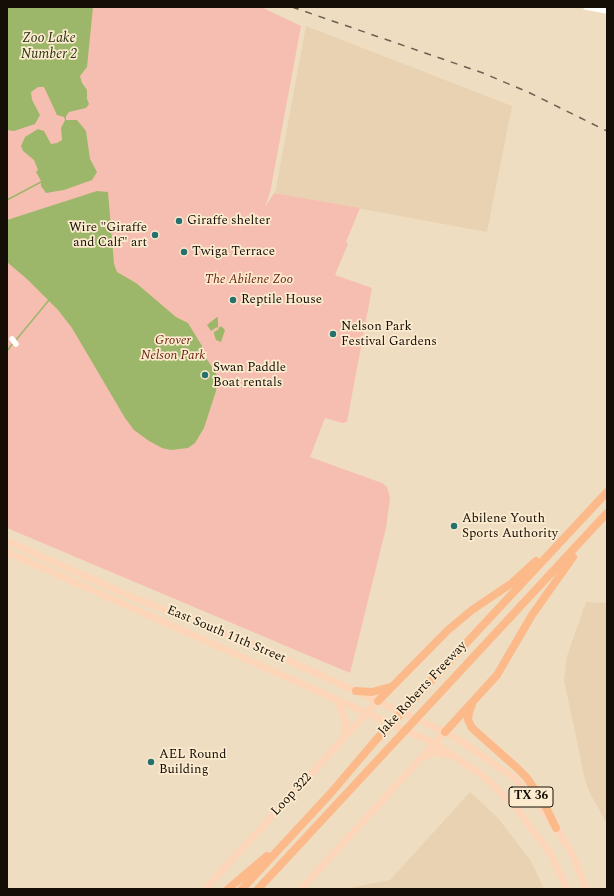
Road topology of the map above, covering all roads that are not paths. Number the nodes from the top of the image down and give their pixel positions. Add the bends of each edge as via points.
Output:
1 (586, 7) edge
2 (607, 11) edge
3 (12, 339) dead end
4 (16, 344) dead end
5 (607, 492) edge
6 (604, 515) edge
7 (584, 517) junction
8 (7, 541) edge
9 (7, 552) edge
10 (391, 687) junction
11 (356, 691) junction
12 (337, 700) junction
13 (474, 700) junction
14 (378, 701) junction
15 (367, 713) junction
16 (445, 732) junction
17 (343, 739) junction
18 (434, 743) junction
19 (456, 757) junction
20 (420, 759) junction
21 (556, 828) junction
22 (296, 830) junction
23 (205, 889) edge
24 (228, 889) edge
25 (242, 889) edge
26 (258, 889) edge
27 (301, 889) edge
28 (568, 889) edge
29 (586, 889) edge

1 - 2 street
3 - 4 street
5 - 7 highway, Jake Roberts Freeway
6 - 13 highway via 551,586 497,675
6 - 26 highway, Jake Roberts Freeway
7 - 10 highway via 512,583 448,630
7 - 22 highway, Jake Roberts Freeway via 375,741
8 - 11 main road, East South 11th Street / TX 36 via 132,597 248,642
9 - 12 main road, East South 11th Street / TX 36
10 - 11 highway via 372,692
10 - 14 highway
11 - 14 main road, East South 11th Street / TX 36
12 - 15 main road, East South 11th Street / TX 36
12 - 17 main road via 346,722
13 - 16 highway
13 - 21 highway via 468,720 472,728 527,778 544,803
14 - 15 main road, Loop 322
14 - 16 main road, East South 11th Street / TX 36
15 - 17 main road, Loop 322
15 - 18 main road, East South 11th Street / TX 36
16 - 18 main road
16 - 21 main road, TX 36 via 514,778
17 - 23 main road, Loop 322
18 - 19 main road, TX 36
18 - 20 main road
19 - 20 main road via 435,752
19 - 28 main road, TX 36 via 482,775 514,804 550,853
20 - 27 main road
21 - 29 main road, TX 36 via 572,855
22 - 24 highway
22 - 25 highway, Jake Roberts Freeway

